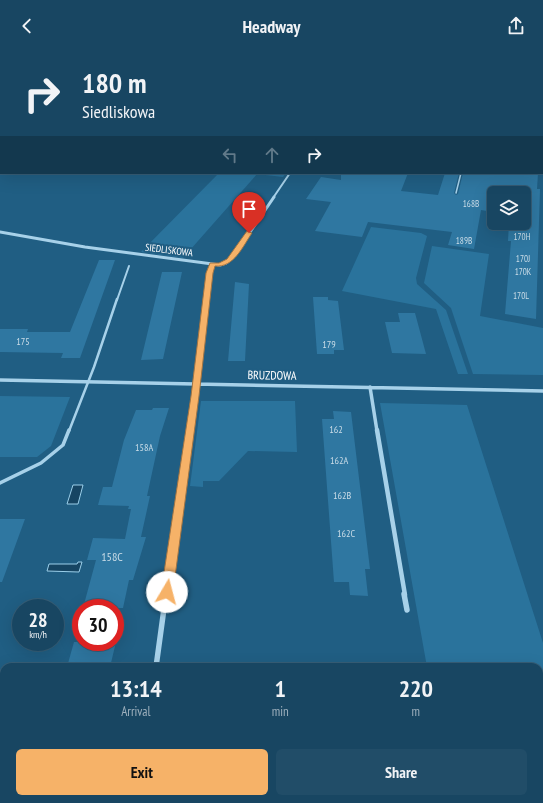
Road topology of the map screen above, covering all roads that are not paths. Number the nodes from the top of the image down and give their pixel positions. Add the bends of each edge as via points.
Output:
1 (289, 174) edge
2 (461, 174) edge
3 (456, 193) dead end
4 (0, 232) edge
5 (212, 264) junction
6 (129, 266) dead end
7 (0, 380) edge
8 (88, 381) junction
9 (196, 383) junction
10 (370, 387) junction
11 (543, 391) edge
12 (0, 483) edge
13 (407, 610) dead end
14 (157, 663) edge

1 - 5 street, SIEDLISKOWA via 229,261 220,265
2 - 3 lane
4 - 5 street, SIEDLISKOWA
5 - 9 street
6 - 8 lane
7 - 8 street, BRUZDOWA
8 - 9 street, BRUZDOWA
8 - 12 lane via 63,445 41,463
9 - 10 street, BRUZDOWA
9 - 14 street
10 - 11 street, BRUZDOWA
10 - 13 street

